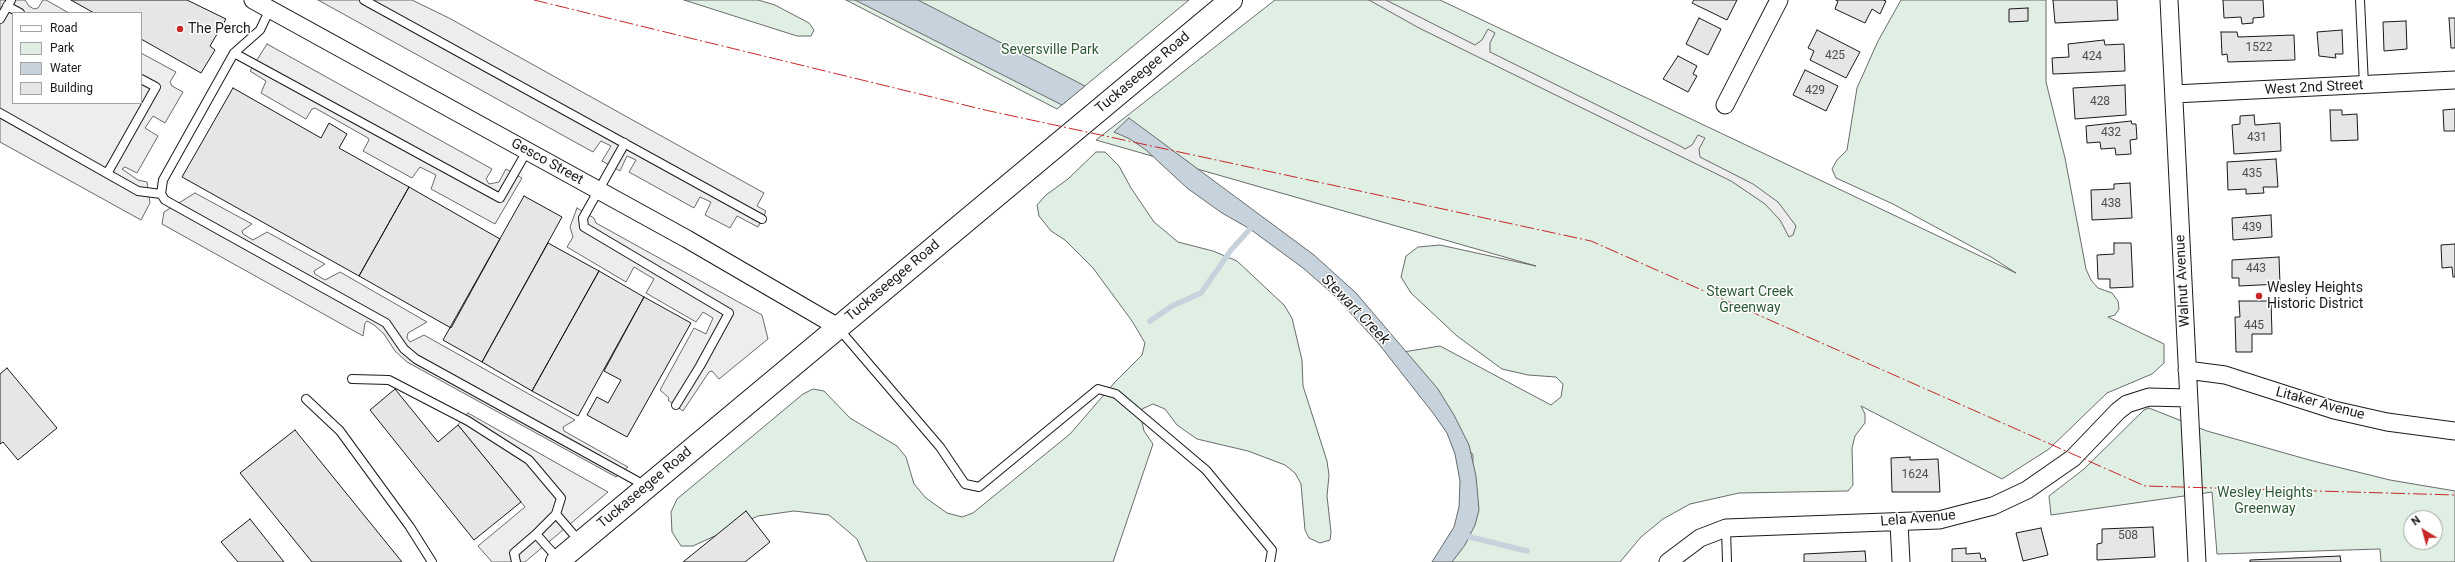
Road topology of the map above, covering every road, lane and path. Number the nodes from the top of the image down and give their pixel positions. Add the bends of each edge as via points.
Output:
1 (253, 0) edge
2 (364, 0) edge
3 (1231, 0) edge
4 (1779, 0) edge
5 (2169, 0) edge
6 (2360, 0) edge
7 (9, 3) edge
8 (270, 10) junction
9 (19, 12) edge
10 (0, 19) edge
11 (234, 53) junction
12 (142, 80) edge
13 (2455, 80) edge
14 (2364, 85) junction
15 (2174, 94) junction
16 (1725, 105) dead end
17 (0, 113) edge
18 (625, 143) junction
19 (527, 151) junction
20 (108, 172) junction
21 (598, 190) junction
22 (161, 194) junction
23 (762, 219) dead end
24 (838, 327) junction
25 (2187, 370) junction
26 (352, 379) dead end
27 (2188, 398) junction
28 (306, 399) dead end
29 (676, 405) dead end
30 (2455, 431) edge
31 (647, 486) junction
32 (556, 514) junction
33 (1899, 523) junction
34 (1726, 528) junction
35 (536, 534) junction
36 (580, 542) junction
37 (558, 561) edge
38 (432, 562) edge
39 (516, 562) edge
40 (1270, 562) edge
41 (1668, 562) edge
42 (1727, 562) edge
43 (1901, 562) edge
44 (2197, 562) edge

1 - 8 street, Gesco Street
2 - 18 lane
3 - 24 main road, Tuckaseegee Road
4 - 16 street
5 - 15 street, Walnut Avenue
6 - 14 lane
7 - 9 lane
7 - 10 lane
8 - 11 lane via 260,30
8 - 19 street, Gesco Street
11 - 19 lane via 500,198
11 - 22 lane via 163,180
12 - 20 lane via 156,87
13 - 14 street, West 2nd Street
14 - 15 street, West 2nd Street
15 - 25 street, Walnut Avenue
17 - 20 lane
18 - 21 lane
18 - 23 lane
19 - 21 street, Gesco Street
20 - 22 lane via 138,191
21 - 24 street, Gesco Street
21 - 29 lane via 583,218 584,227 729,314
22 - 31 lane via 171,205 386,323 404,349 416,359
24 - 31 main road, Tuckaseegee Road
24 - 40 lane via 940,447 965,484 979,487 1098,389 1116,394 1206,470 1272,550
25 - 27 street, Walnut Avenue
25 - 30 street, Litaker Avenue via 2224,375 2334,410 2387,422
26 - 32 lane via 389,380 468,420 529,460 561,498
27 - 33 street, Lela Avenue via 2149,397 2127,404 2061,467 2027,490 1993,506 1938,520
27 - 44 street, Walnut Avenue
28 - 38 lane via 340,430
31 - 36 main road, Tuckaseegee Road
32 - 35 lane
32 - 36 lane
33 - 34 street, Lela Avenue
33 - 43 street
34 - 41 street, Lela Avenue via 1700,538
34 - 42 lane
35 - 37 lane
35 - 39 lane via 514,553
36 - 37 main road, Tuckaseegee Road

